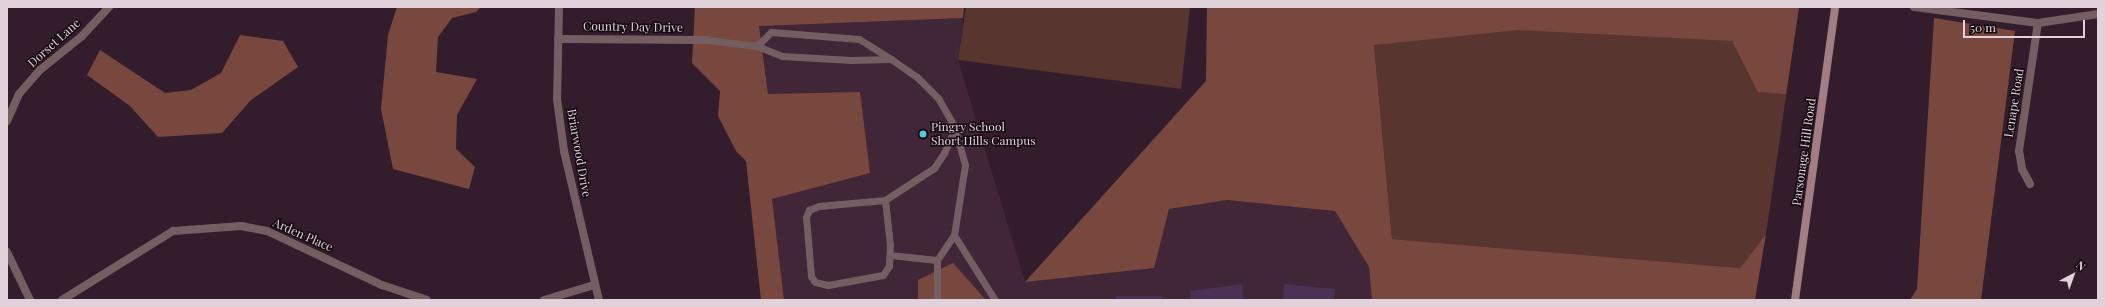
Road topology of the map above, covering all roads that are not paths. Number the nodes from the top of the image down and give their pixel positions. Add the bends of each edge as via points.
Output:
1 (109, 7) edge
2 (559, 7) edge
3 (1835, 7) edge
4 (1914, 7) edge
5 (2098, 14) edge
6 (2038, 23) junction
7 (558, 39) junction
8 (707, 40) joint
9 (757, 46) junction
10 (891, 59) junction
11 (7, 121) edge
12 (955, 128) junction
13 (2030, 184) dead end
14 (884, 200) junction
15 (954, 235) junction
16 (7, 252) edge
17 (890, 255) junction
18 (937, 260) junction
19 (594, 285) junction
20 (30, 300) edge
21 (62, 300) edge
22 (427, 300) edge
23 (544, 300) edge
24 (599, 300) edge
25 (937, 300) edge
26 (995, 300) edge
27 (1795, 300) edge

1 - 11 street, Dorset Lane via 82,36 40,70 19,94
2 - 7 street, Briarwood Drive
3 - 27 street, Parsonage Hill Road
4 - 6 street
5 - 6 street
6 - 13 street, Lenape Road via 2019,151 2022,169
7 - 8 street, Country Day Drive
7 - 19 street, Briarwood Drive via 557,99 564,151
8 - 9 lane
9 - 10 lane via 782,56 851,60
9 - 10 lane via 771,32 859,39
10 - 12 lane via 917,77 938,98
12 - 14 lane via 934,168
12 - 15 lane via 965,165
14 - 17 lane
14 - 17 lane via 819,206 809,210 806,217 811,276 815,282 828,286 883,275 889,266
15 - 18 lane
15 - 26 lane
16 - 20 street
17 - 18 lane
18 - 25 lane
19 - 23 street
19 - 24 street, Briarwood Drive
21 - 22 street, Arden Place via 173,231 241,226 268,231 382,285

